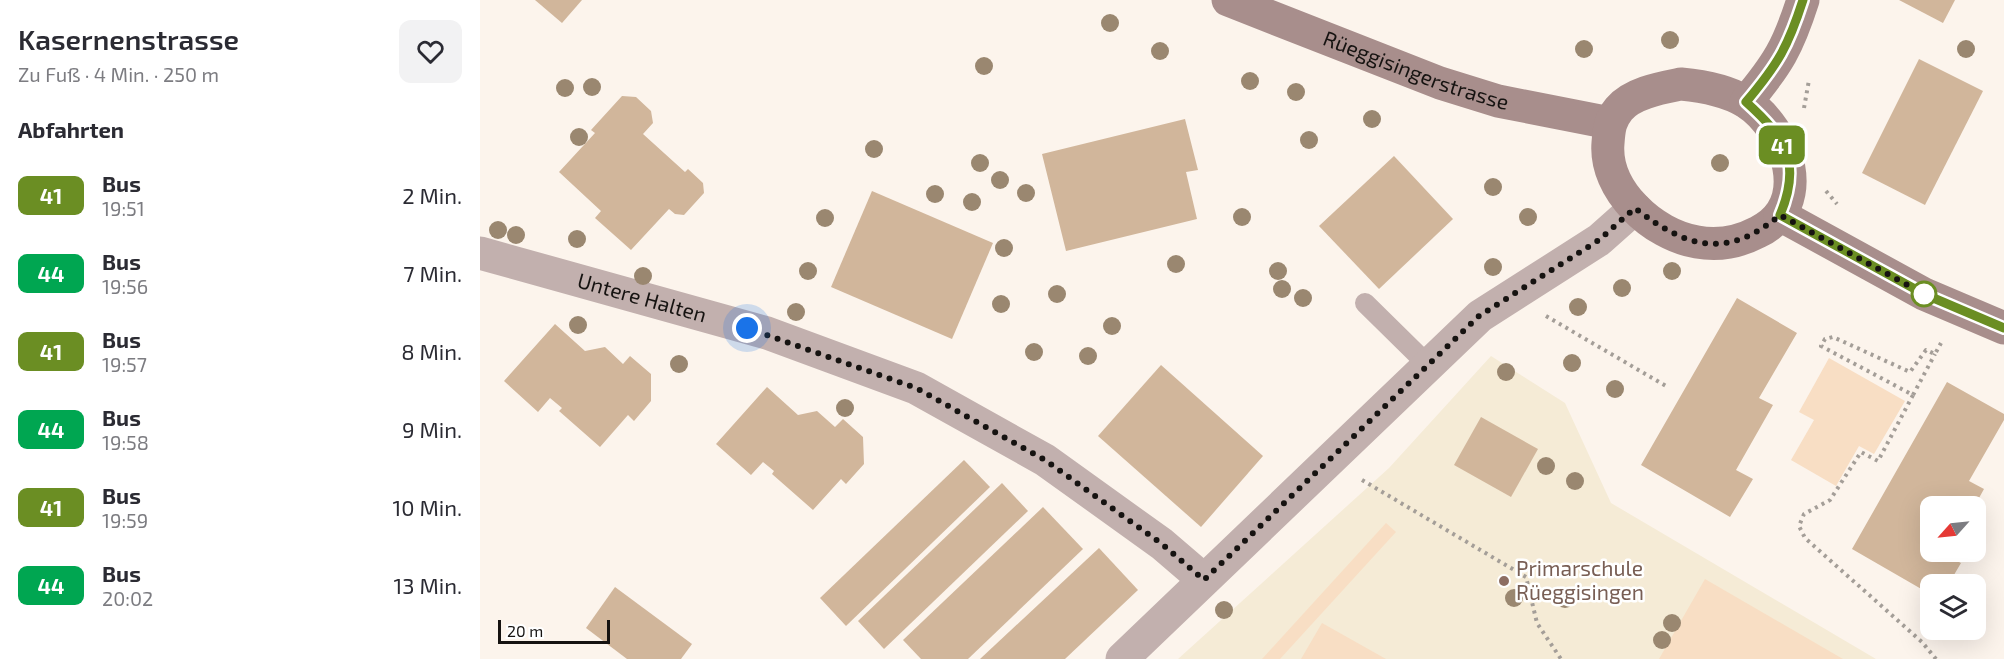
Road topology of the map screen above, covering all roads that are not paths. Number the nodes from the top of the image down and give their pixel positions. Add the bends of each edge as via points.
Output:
1 (1228, 0) edge
2 (1803, 0) edge
3 (1746, 102) junction
4 (1610, 123) junction
5 (1635, 208) junction
6 (1780, 215) junction
7 (480, 253) edge
8 (1365, 303) dead end
9 (2004, 328) edge
10 (1428, 365) junction
11 (1204, 580) junction
12 (1122, 659) edge

1 - 4 street, Rüeggisingerstrasse via 1440,83 1498,101
2 - 3 street via 1792,36 1777,65
3 - 4 street via 1710,87 1681,84 1636,98 1620,108
3 - 6 street via 1769,123 1786,153 1791,191
4 - 5 street via 1610,171
5 - 6 street via 1663,230 1708,243 1741,241 1763,230
5 - 10 street via 1599,240 1479,316
6 - 9 street via 1924,294
7 - 11 street, Untere Halten via 767,333 916,388 1045,460 1162,544
8 - 10 lane
10 - 11 street
11 - 12 street

